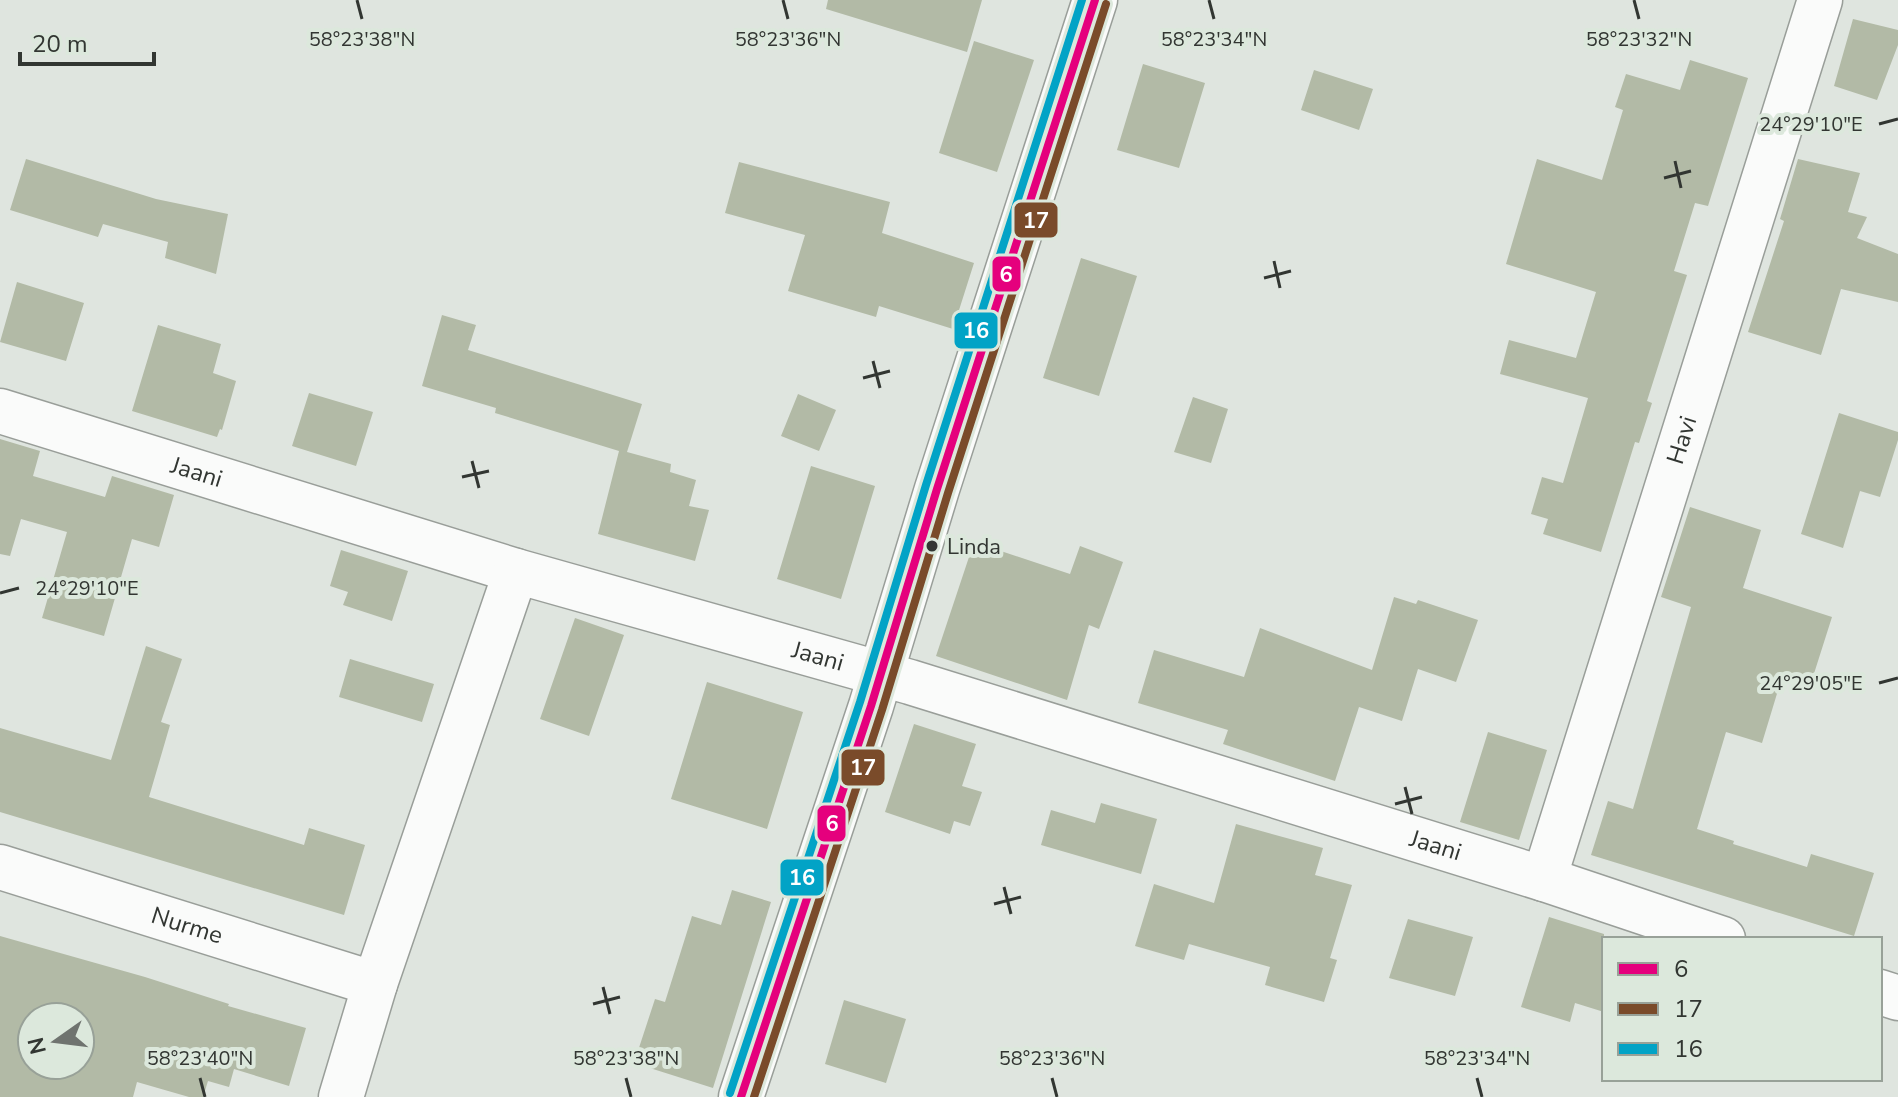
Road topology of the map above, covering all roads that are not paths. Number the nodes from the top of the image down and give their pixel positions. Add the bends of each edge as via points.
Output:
1 (1095, 0) edge
2 (1820, 0) edge
3 (0, 411) edge
4 (516, 571) junction
5 (881, 673) junction
6 (0, 867) edge
7 (1544, 879) junction
8 (1717, 937) edge
9 (375, 984) junction
10 (341, 1097) edge
11 (741, 1097) edge

1 - 5 street
2 - 7 street, Havi
3 - 4 street, Jaani
4 - 5 street, Jaani
4 - 9 street
5 - 7 street, Jaani
5 - 11 street
6 - 9 street, Nurme
7 - 8 street, Jaani
9 - 10 street

